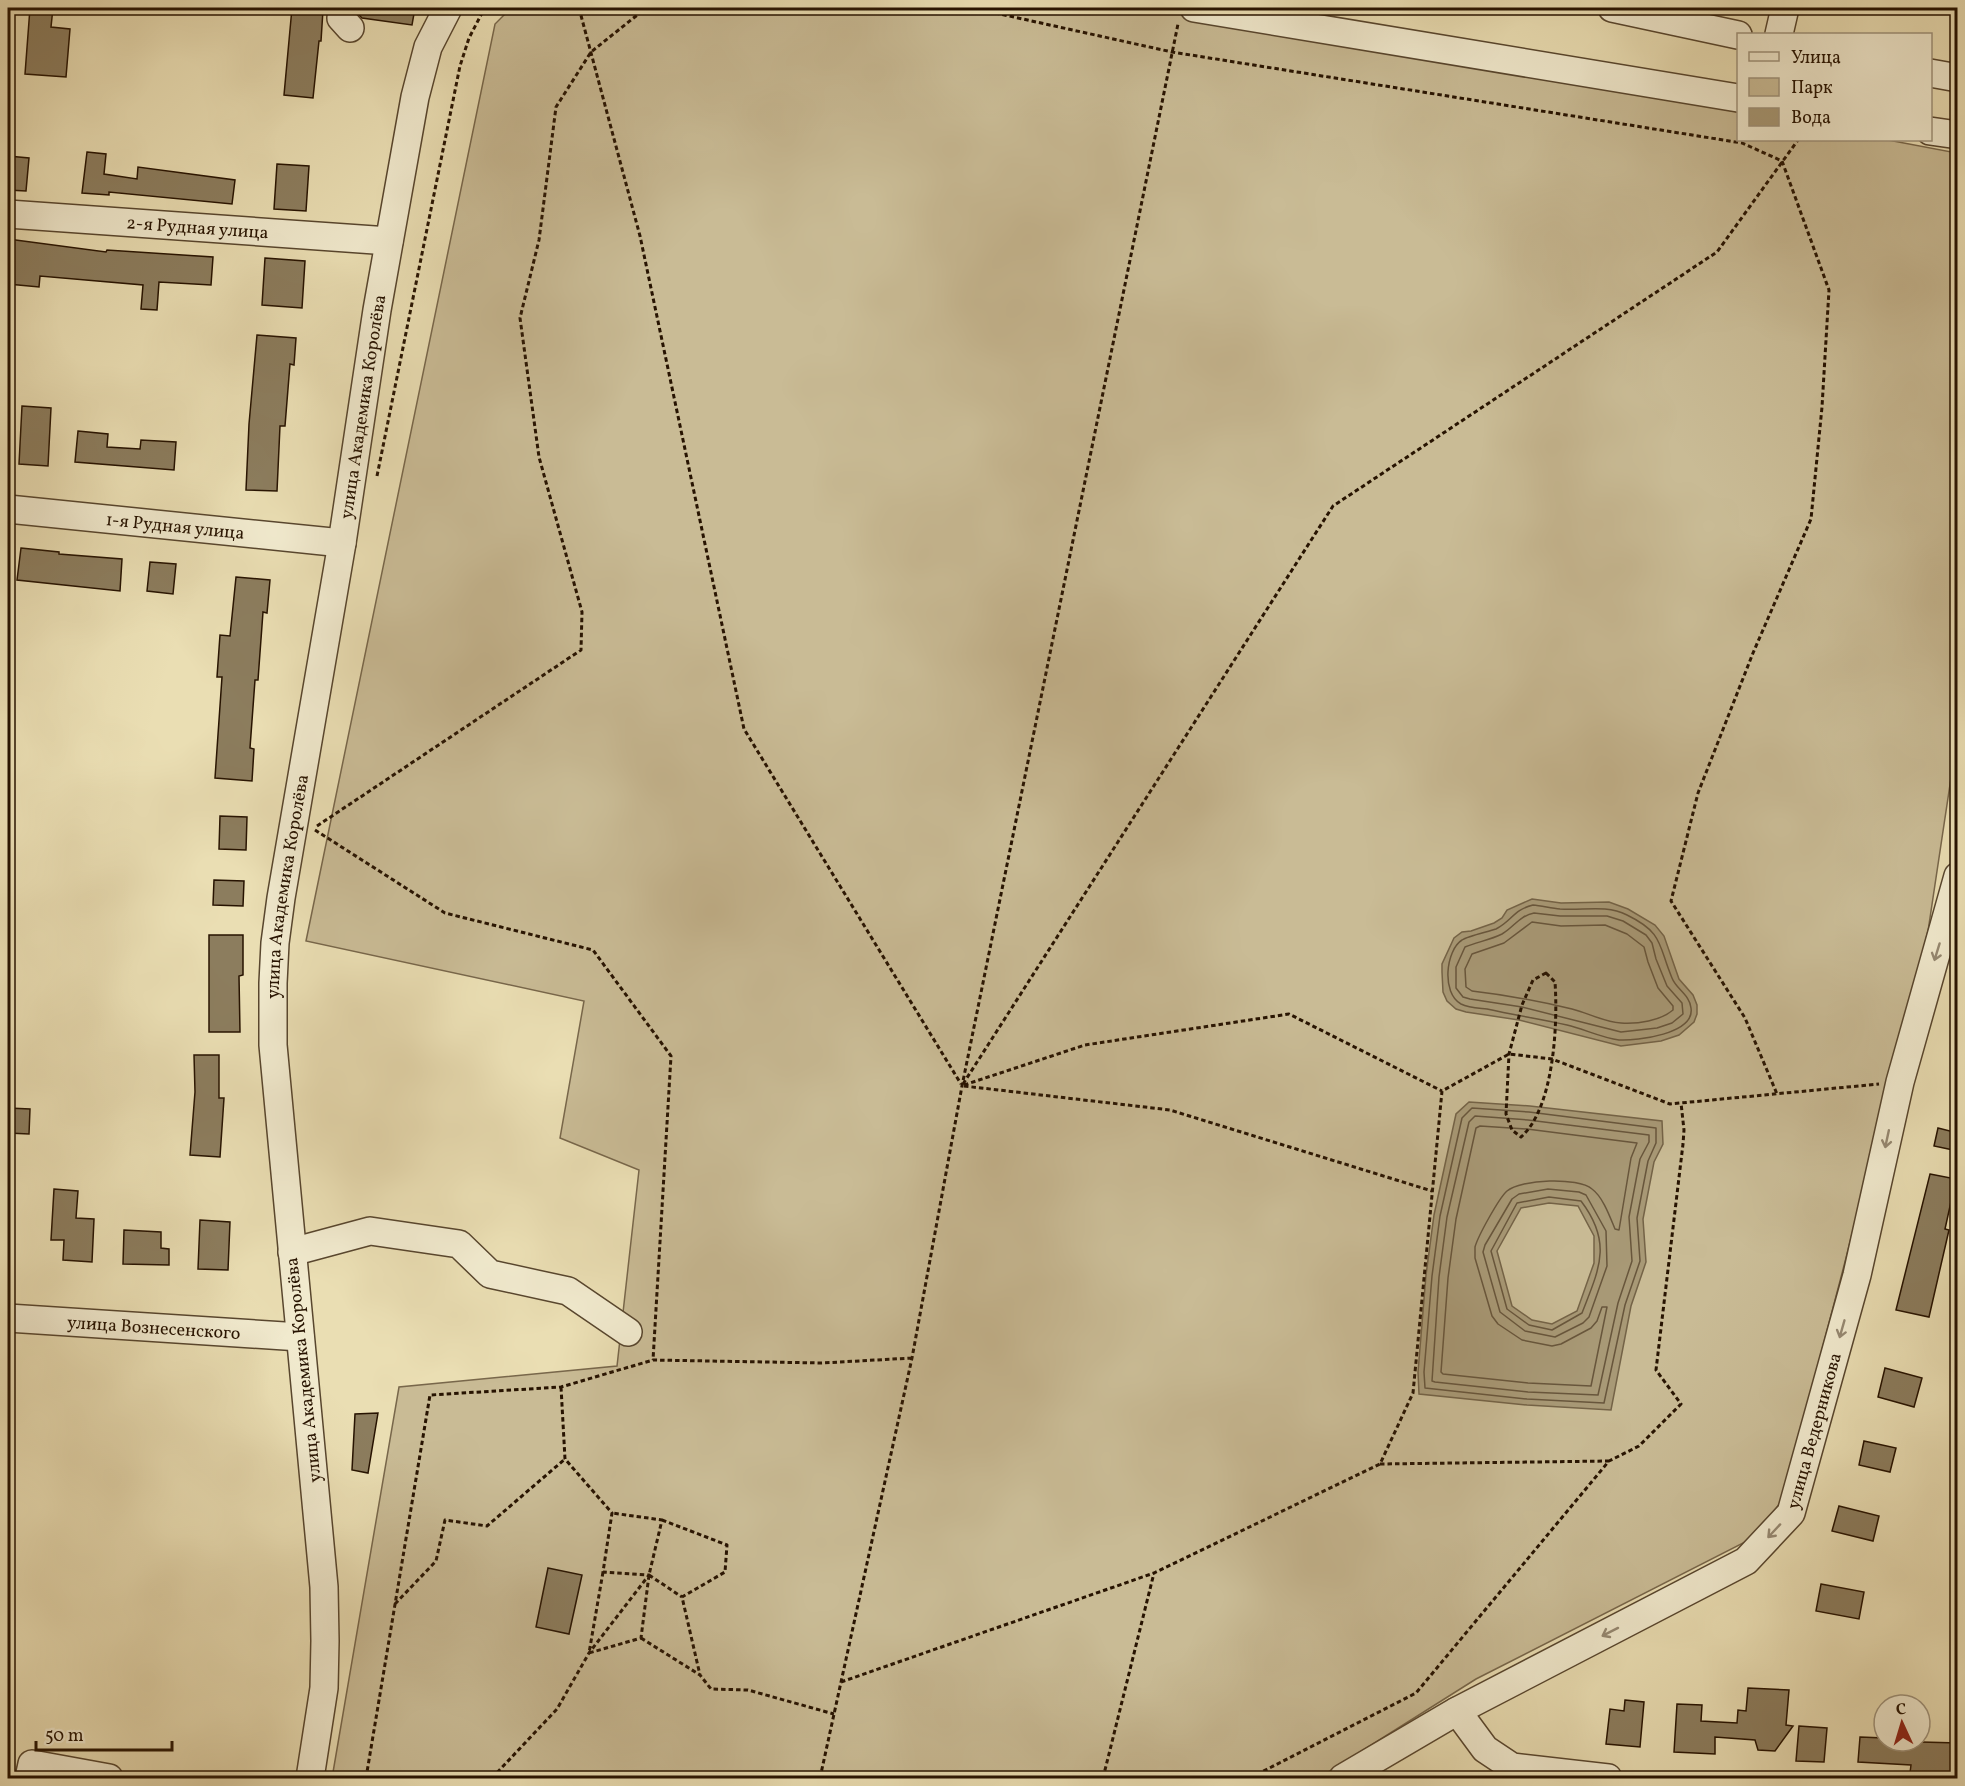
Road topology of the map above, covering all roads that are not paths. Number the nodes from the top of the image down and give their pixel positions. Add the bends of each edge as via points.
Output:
1 (448, 8) edge
2 (1612, 8) edge
3 (1785, 8) edge
4 (1187, 13) edge
5 (1779, 33) edge
6 (1737, 35) edge
7 (1932, 73) edge
8 (1958, 78) edge
9 (1737, 99) edge
10 (1932, 131) edge
11 (1958, 135) edge
12 (8, 214) edge
13 (389, 241) junction
14 (8, 509) edge
15 (342, 543) junction
16 (1958, 876) edge
17 (292, 1252) junction
18 (8, 1318) edge
19 (628, 1332) dead end
20 (300, 1337) junction
21 (1457, 1711) junction
22 (29, 1779) edge
23 (109, 1779) edge
24 (310, 1779) edge
25 (1343, 1779) edge
26 (1608, 1779) edge

1 - 13 street, улица Академика Королёва via 428,47 415,98
2 - 6 street
3 - 5 street
4 - 9 street
7 - 8 street
10 - 11 street
12 - 13 street, 2-я Рудная улица
13 - 15 street, улица Академика Королёва
14 - 15 street, 1-я Рудная улица
15 - 17 street, улица Академика Королёва via 275,943 273,1045
16 -> 21 street, улица Ведерникова via 1900,1082 1857,1275 1791,1513 1746,1562
17 - 19 street via 370,1231 459,1245 490,1274 568,1291
17 - 20 street, улица Академика Королёва
18 - 20 street, улица Вознесенского
20 - 24 street, улица Академика Королёва via 324,1587 324,1688
21 - 25 street, улица Ведерникова
21 - 26 street via 1485,1749 1512,1767
22 - 23 street via 32,1764

